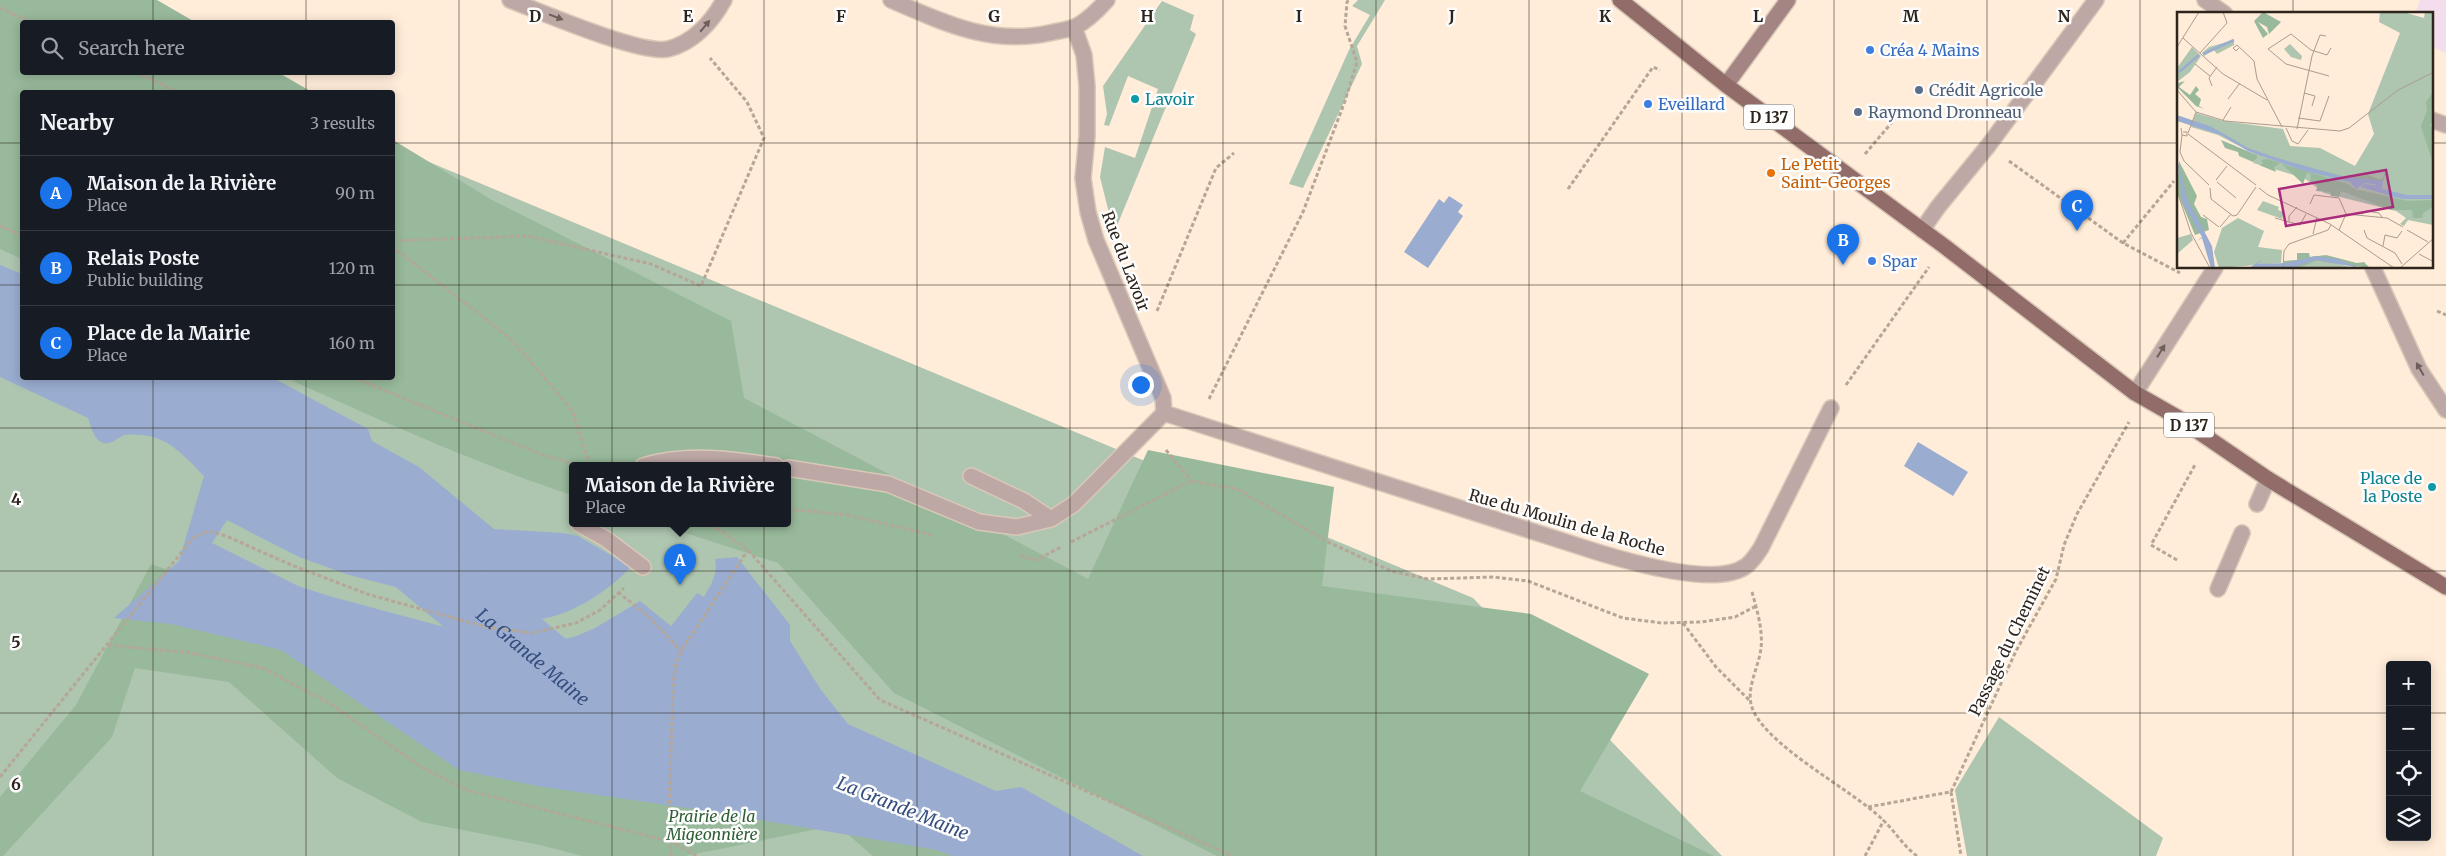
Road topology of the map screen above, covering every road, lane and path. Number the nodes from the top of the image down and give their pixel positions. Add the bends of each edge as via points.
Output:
1 (510, 0) edge
2 (724, 0) edge
3 (891, 0) edge
4 (1107, 0) edge
5 (1349, 0) edge
6 (1620, 0) edge
7 (1788, 0) edge
8 (2096, 0) edge
9 (2205, 0) edge
10 (0, 8) edge
11 (2222, 12) edge
12 (27, 20) edge
13 (1074, 27) junction
14 (694, 38) junction
15 (1685, 53) junction
16 (142, 75) edge
17 (1726, 85) junction
18 (173, 90) edge
19 (1898, 114) dead end
20 (2434, 121) edge
21 (2446, 125) edge
22 (1988, 146) junction
23 (1234, 153) dead end
24 (1847, 176) junction
25 (2174, 181) dead end
26 (1568, 189) dead end
27 (0, 226) edge
28 (1922, 230) junction
29 (20, 234) edge
30 (395, 241) edge
31 (2123, 244) junction
32 (1944, 246) junction
33 (395, 248) edge
34 (2215, 269) edge
35 (2373, 269) edge
36 (2205, 285) junction
37 (2437, 311) dead end
38 (2446, 315) edge
39 (1142, 349) junction
40 (359, 380) edge
41 (2135, 393) junction
42 (1830, 408) joint
43 (2446, 410) edge
44 (1164, 414) junction
45 (1197, 424) junction
46 (1149, 427) junction
47 (2209, 439) junction
48 (569, 462) edge
49 (589, 462) edge
50 (656, 462) edge
51 (749, 462) edge
52 (791, 468) edge
53 (971, 476) dead end
54 (2268, 479) junction
55 (1191, 482) junction
56 (2257, 504) dead end
57 (791, 509) edge
58 (1051, 519) junction
59 (584, 527) edge
60 (715, 527) edge
61 (2242, 533) dead end
62 (942, 537) dead end
63 (748, 550) junction
64 (1017, 555) dead end
65 (2177, 560) dead end
66 (1746, 566) junction
67 (643, 567) joint
68 (2446, 587) edge
69 (2218, 589) dead end
70 (618, 592) junction
71 (1756, 606) junction
72 (1683, 622) junction
73 (108, 645) junction
74 (681, 651) junction
75 (1750, 701) junction
76 (0, 777) edge
77 (1950, 792) junction
78 (1868, 807) junction
79 (1884, 820) junction
80 (672, 842) junction
81 (671, 856) edge
82 (697, 856) edge
83 (1233, 856) edge
84 (1865, 856) edge
85 (1917, 856) edge
86 (1961, 856) edge

1 -> 14 street via 643,48 667,49
14 -> 2 street
3 - 13 street via 982,35 1037,36
4 - 13 street
5 - 45 path via 1345,26 1357,62 1345,101 1302,212
6 - 15 main road, D 137
7 - 17 main road
8 - 22 street
9 - 11 street
10 - 12 path
13 - 39 street, Rue du Lavoir via 1084,54 1087,86 1083,178 1088,212 1096,240
14 - 30 path via 747,102 764,138 701,286 651,264 527,236
15 - 17 main road, D 137
15 - 26 path via 1667,74 1653,67
16 - 18 path
17 - 24 main road, D 137
19 - 24 path
20 - 21 street
22 - 28 street
22 - 31 path
23 - 39 path via 1216,168
24 - 28 main road, D 137
25 - 31 path
27 - 29 path
28 - 32 main road, D 137
31 - 36 path
32 - 41 main road, D 137
32 - 42 path
33 - 49 path via 512,340 572,410
34 - 36 street
43 -> 35 street via 2419,369
41 -> 36 street
37 - 38 path
39 - 44 street, Rue du Lavoir via 1163,398
40 - 48 path via 543,455
41 - 47 main road, D 137
41 - 77 path, Passage du Cheminet via 2128,428 2077,514 2064,545 2056,579 2016,650
42 - 66 street via 1778,519
44 - 45 street, Rue du Moulin de la Roche
44 - 46 street
45 - 66 street, Rue du Moulin de la Roche via 1502,523 1637,563 1698,574 1730,573
46 - 55 path
46 - 58 street via 1074,504
47 - 54 main road, D 137
47 - 65 path via 2151,545
50 - 51 street
52 - 58 street via 888,484 979,522 1017,527
53 - 58 street via 1024,501
54 - 56 street
54 - 68 main road, D 137
55 - 64 path via 1036,560
55 - 72 path via 1237,489 1330,543 1391,571 1428,579 1494,577 1528,581 1623,618
57 - 62 path via 848,515
59 - 67 street
60 - 63 path
61 - 69 street
63 - 74 path
63 - 83 path via 880,700
66 - 71 path
67 - 70 path
70 - 73 path via 600,610 576,623 532,633 486,626 367,594 208,531 193,538
70 - 74 path via 649,617
71 - 72 path via 1735,617
71 - 75 path via 1762,645
72 - 75 path via 1716,667
73 - 76 path
73 - 80 path via 191,653 264,668 329,703 423,768 466,790
74 - 80 path via 673,685 669,813
75 - 78 path via 1754,716 1767,730
77 - 78 path
77 - 86 path
78 - 79 path
79 - 84 path
79 - 85 path
80 - 81 path
80 - 82 path

